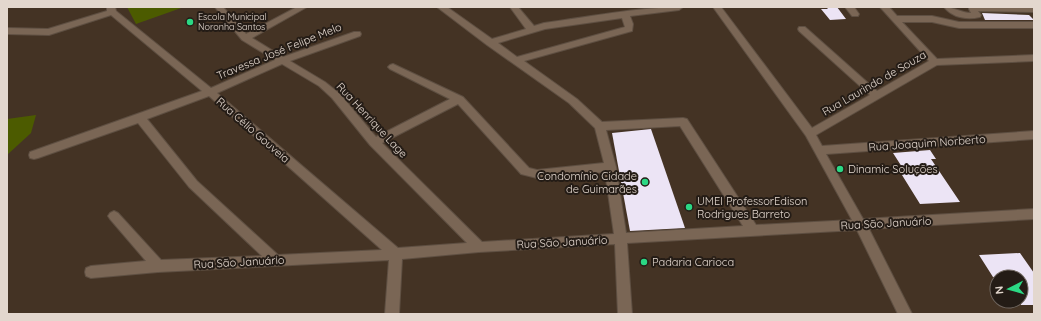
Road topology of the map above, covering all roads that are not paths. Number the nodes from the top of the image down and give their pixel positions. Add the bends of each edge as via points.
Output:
1 (219, 7) edge
2 (303, 7) edge
3 (440, 7) edge
4 (514, 7) edge
5 (679, 7) edge
6 (717, 7) edge
7 (884, 7) edge
8 (948, 7) edge
9 (1031, 7) edge
10 (972, 8) edge
11 (111, 9) edge
12 (1034, 9) edge
13 (618, 12) edge
14 (895, 19) junction
15 (1034, 26) edge
16 (531, 29) junction
17 (802, 29) dead end
18 (7, 31) edge
19 (357, 34) dead end
20 (245, 38) junction
21 (490, 43) junction
22 (1029, 58) edge
23 (283, 60) junction
24 (517, 60) junction
25 (934, 62) junction
26 (1034, 63) edge
27 (393, 67) dead end
28 (210, 92) junction
29 (876, 94) junction
30 (459, 99) junction
31 (140, 118) junction
32 (600, 126) junction
33 (810, 134) junction
34 (1034, 135) edge
35 (374, 142) junction
36 (820, 150) junction
37 (34, 155) dead end
38 (610, 167) junction
39 (1034, 214) edge
40 (114, 216) dead end
41 (860, 224) junction
42 (752, 230) junction
43 (621, 239) junction
44 (479, 247) junction
45 (396, 254) junction
46 (275, 260) junction
47 (158, 266) junction
48 (91, 272) dead end
49 (392, 314) edge
50 (625, 314) edge
51 (905, 314) edge

1 - 20 street, Rua Henrique Lage
2 - 20 street
3 - 21 street
4 - 16 street
5 - 13 street
6 - 33 street
7 - 14 street
8 - 10 street via 955,14 977,15
9 - 12 street
10 - 12 street
11 - 18 street via 49,32
11 - 28 street, Rua Célio Gouveia
13 - 16 street
13 - 24 street via 629,24 629,29
14 - 15 street via 932,19 959,25
14 - 25 street
16 - 21 street
17 - 29 street
19 - 23 street, Travessa José Felipe Melo
20 - 23 street, Rua Henrique Lage
21 - 24 street
22 - 25 street, Rua Laurindo de Souza
22 - 26 street
23 - 28 street, Travessa José Felipe Melo
23 - 35 street, Rua Henrique Lage via 322,84 336,96
24 - 32 street via 573,101
25 - 29 street, Rua Laurindo de Souza
27 - 30 street
28 - 31 street, Travessa José Felipe Melo
28 - 45 street, Rua Célio Gouveia
29 - 33 street, Rua Laurindo de Souza
30 - 35 street
30 - 38 street via 525,171 537,174
31 - 37 street, Travessa José Felipe Melo
31 - 46 street via 193,184
32 - 38 street
32 - 42 street via 683,122
33 - 36 street
34 - 36 street, Rua Joaquim Norberto
35 - 44 street, Rua Henrique Lage
36 - 41 street
38 - 43 street
39 - 41 street, Rua São Januário
40 - 47 street
41 - 42 street, Rua São Januário
41 - 51 street
42 - 43 street, Rua São Januário
43 - 44 street, Rua São Januário
43 - 50 street
44 - 45 street, Rua São Januário
45 - 46 street, Rua São Januário
45 - 49 street
46 - 47 street, Rua São Januário
47 - 48 street, Rua São Januário

